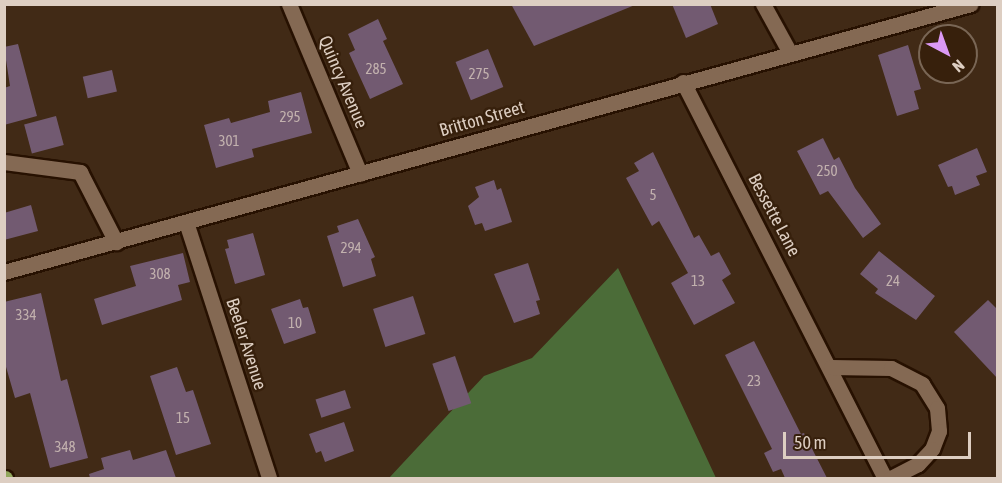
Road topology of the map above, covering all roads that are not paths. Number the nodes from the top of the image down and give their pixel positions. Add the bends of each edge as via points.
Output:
1 (290, 4) edge
2 (762, 4) edge
3 (971, 4) edge
4 (790, 53) junction
5 (683, 82) junction
6 (4, 162) edge
7 (360, 174) junction
8 (186, 222) junction
9 (116, 242) junction
10 (4, 272) edge
11 (831, 367) junction
12 (269, 478) edge
13 (885, 478) edge
14 (890, 478) edge

1 - 7 street, Quincy Avenue
2 - 4 street
3 - 4 street, Britton Street
4 - 5 street, Britton Street
5 - 7 street, Britton Street
5 - 11 street, Bessette Lane
6 - 9 street via 80,172
7 - 8 street, Britton Street
8 - 9 street, Britton Street
8 - 12 street, Beeler Avenue
9 - 10 street, Britton Street
11 - 13 street, Bessette Lane
11 - 14 street via 891,368 922,384 937,408 939,431 932,449 918,464

